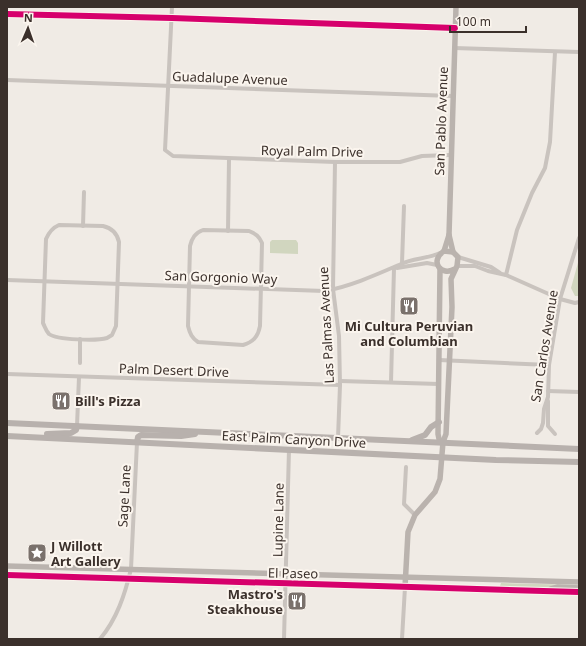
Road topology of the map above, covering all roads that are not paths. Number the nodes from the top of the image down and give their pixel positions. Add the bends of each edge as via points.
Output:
1 (172, 7) edge
2 (456, 7) edge
3 (7, 14) edge
4 (172, 18) junction
5 (455, 28) junction
6 (454, 48) junction
7 (555, 52) junction
8 (579, 52) edge
9 (7, 80) edge
10 (168, 86) junction
11 (452, 96) junction
12 (450, 155) junction
13 (229, 159) junction
14 (335, 162) junction
15 (84, 192) dead end
16 (404, 206) dead end
17 (83, 226) junction
18 (228, 231) junction
19 (449, 235) junction
20 (579, 238) edge
21 (442, 252) junction
22 (453, 252) junction
23 (458, 257) junction
24 (402, 263) junction
25 (439, 267) junction
26 (456, 267) junction
27 (394, 268) junction
28 (500, 273) junction
29 (506, 275) junction
30 (7, 280) edge
31 (45, 282) junction
32 (117, 284) junction
33 (190, 286) junction
34 (261, 288) junction
35 (333, 289) junction
36 (560, 299) junction
37 (579, 302) edge
38 (80, 339) junction
39 (440, 360) junction
40 (450, 361) junction
41 (80, 362) dead end
42 (548, 365) junction
43 (7, 374) edge
44 (79, 377) junction
45 (391, 382) junction
46 (340, 383) junction
47 (439, 384) junction
48 (548, 391) junction
49 (579, 392) edge
50 (548, 397) junction
51 (438, 422) junction
52 (7, 423) edge
53 (77, 426) junction
54 (200, 432) junction
55 (537, 433) dead end
56 (555, 434) dead end
57 (7, 436) edge
58 (30, 437) junction
59 (338, 438) junction
60 (411, 441) junction
61 (137, 442) junction
62 (443, 442) junction
63 (289, 449) junction
64 (579, 449) edge
65 (442, 457) junction
66 (579, 462) edge
67 (406, 467) dead end
68 (415, 515) junction
69 (7, 566) edge
70 (131, 569) junction
71 (287, 574) junction
72 (7, 575) edge
73 (405, 578) junction
74 (128, 579) junction
75 (486, 580) junction
76 (499, 580) junction
77 (579, 582) edge
78 (286, 583) junction
79 (404, 586) junction
80 (579, 588) edge
81 (486, 589) junction
82 (499, 590) junction
83 (543, 591) junction
84 (579, 592) edge
85 (100, 639) edge
86 (284, 639) edge
87 (402, 639) edge

1 - 4 street
2 - 5 street, San Pablo Avenue
3 - 4 street
4 - 5 street
4 - 10 street
5 - 6 street, San Pablo Avenue
6 - 7 street
6 - 11 street, San Pablo Avenue
7 - 8 street
7 - 29 street via 550,142 545,168 517,230
9 - 10 street, Guadalupe Avenue
10 - 11 street, Guadalupe Avenue
10 - 13 street, Royal Palm Drive via 165,150 173,156
11 - 12 street, San Pablo Avenue
12 - 14 street, Royal Palm Drive via 422,156 400,162
12 - 19 street, San Pablo Avenue
13 - 14 street, Royal Palm Drive
13 - 18 street
14 - 35 street, Las Palmas Avenue
15 - 17 street
16 - 24 street
17 - 31 street via 59,225 48,233
17 - 32 street via 108,227 117,236
18 - 33 street via 204,230 194,236 190,246
18 - 34 street via 249,231 256,233 260,238
19 - 21 street, San Pablo Avenue
19 - 22 street, San Pablo Avenue
20 - 36 street, San Carlos Avenue
21 - 22 street
21 - 24 street, San Gorgonio Way via 428,258
21 - 25 street, San Pablo Avenue via 436,260
22 - 23 street
23 - 26 street, San Pablo Avenue
23 - 28 street via 492,267
24 - 27 street, San Gorgonio Way
25 - 26 street via 445,271 451,271
25 - 27 street via 427,263
25 - 39 street, San Pablo Avenue
26 - 28 street via 475,266
26 - 40 street, San Pablo Avenue via 450,279
27 - 35 street, San Gorgonio Way
27 - 45 street
28 - 29 street
29 - 36 street
30 - 31 street, San Gorgonio Way
31 - 32 street, San Gorgonio Way
31 - 38 street via 43,323 48,333 60,338
32 - 33 street, San Gorgonio Way
32 - 38 street via 116,326 112,335 104,339
33 - 34 street, San Gorgonio Way
33 - 34 street via 188,326 193,338 198,342 243,344 250,343 259,334
34 - 35 street, San Gorgonio Way via 324,291
35 - 46 street, Las Palmas Avenue via 339,336
36 - 37 street via 575,304
36 - 42 street, San Carlos Avenue
38 - 41 street
39 - 40 street
39 - 47 street, San Pablo Avenue
40 - 42 street
40 - 62 street, San Pablo Avenue via 446,434
42 - 48 street, San Carlos Avenue
43 - 44 street, Palm Desert Drive
44 - 46 street, Palm Desert Drive
44 - 53 street
45 - 46 street, Palm Desert Drive
45 - 47 street, Palm Desert Drive
46 - 59 street, Las Palmas Avenue
47 - 51 street, San Pablo Avenue
48 - 49 street
48 - 50 street, San Carlos Avenue
50 - 55 street, San Carlos Avenue via 543,423
50 - 56 street via 548,426
51 - 60 main road via 425,435
51 - 62 street, San Pablo Avenue via 438,434
52 - 53 main road, East Palm Canyon Drive
53 - 54 main road, East Palm Canyon Drive
53 - 58 main road via 71,433
54 - 59 main road, East Palm Canyon Drive
54 - 61 main road via 181,436 141,435
57 - 58 main road, East Palm Canyon Drive
58 - 61 main road, East Palm Canyon Drive
59 - 60 main road, East Palm Canyon Drive
60 - 62 main road, East Palm Canyon Drive
61 - 63 main road, East Palm Canyon Drive
61 - 70 street, Sage Lane
62 - 64 main road, East Palm Canyon Drive
62 - 65 street, San Pablo Avenue
63 - 65 main road, East Palm Canyon Drive
63 - 71 street, Lupine Lane
65 - 66 main road, East Palm Canyon Drive
65 - 68 street, San Pablo Avenue via 440,479 434,492
67 - 68 street via 404,504
68 - 73 street, San Pablo Avenue via 408,532
69 - 70 street, El Paseo
70 - 71 street, El Paseo
70 - 74 street, Sage Lane
71 - 73 street, El Paseo
71 - 78 street, Lupine Lane
72 - 74 street, El Paseo
73 - 75 street, El Paseo
73 - 79 street, San Pablo Avenue
74 - 78 street, El Paseo
74 - 85 street, Sage Lane via 118,610
75 - 76 street, El Paseo
75 - 81 street via 490,585
76 - 77 street, El Paseo
76 - 82 street via 496,585
78 - 79 street, El Paseo
78 - 86 street, Lupine Lane
79 - 81 street, El Paseo
79 - 87 street, San Pablo Avenue
80 - 83 street via 558,587
81 - 82 street, El Paseo
82 - 83 street, El Paseo
83 - 84 street, El Paseo

